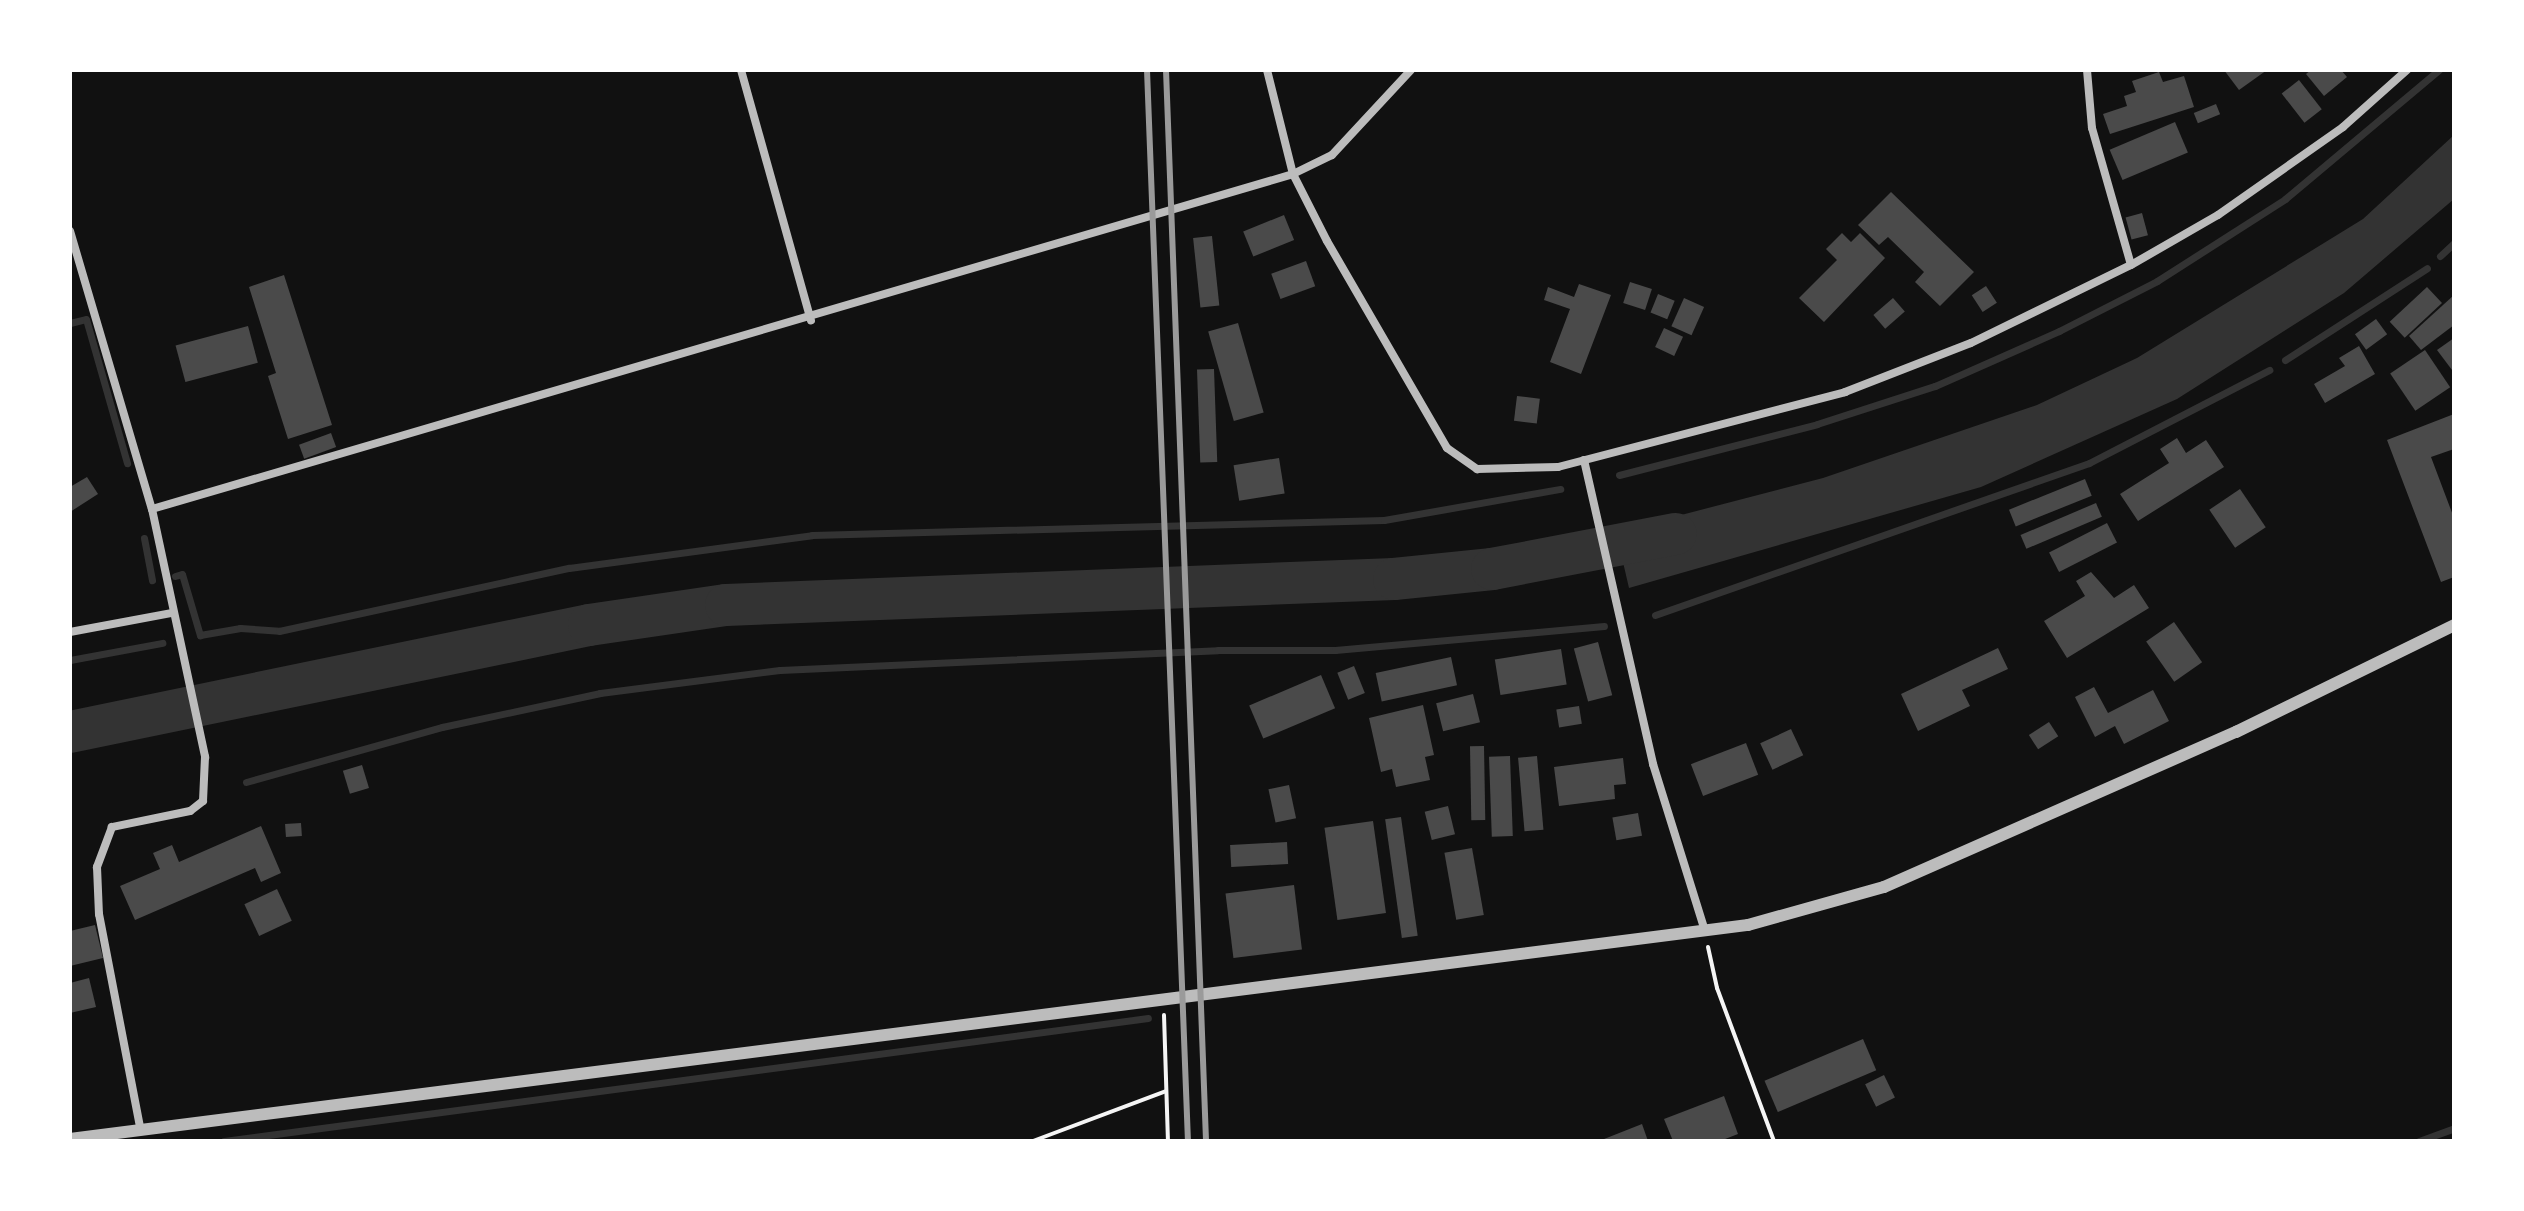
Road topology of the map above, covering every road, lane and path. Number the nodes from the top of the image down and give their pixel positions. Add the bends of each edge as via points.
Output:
1 (741, 70) edge
2 (1267, 70) edge
3 (1411, 70) edge
4 (2087, 70) edge
5 (2407, 70) edge
6 (1293, 174) junction
7 (70, 231) edge
8 (2131, 265) junction
9 (811, 320) junction
10 (1584, 460) junction
11 (152, 509) junction
12 (172, 613) junction
13 (2454, 625) edge
14 (70, 632) edge
15 (1704, 928) junction
16 (1163, 996) junction
17 (1167, 1091) junction
18 (140, 1126) junction
19 (70, 1139) edge
20 (1033, 1141) edge
21 (1168, 1141) edge
22 (1774, 1141) edge

1 - 9 street
2 - 6 street
3 - 6 street via 1332,155
4 - 8 street via 2092,128
5 - 8 street via 2343,127 2230,206
6 - 9 street
6 - 10 street via 1447,448 1477,469 1558,467
7 - 11 street
8 - 10 street via 1971,343 1845,392
9 - 11 street
10 - 15 street via 1653,764
11 - 12 street
12 - 14 street
12 - 18 street via 205,757 203,801 190,811 112,827 97,867 99,914
13 - 15 street via 2236,732 1884,887 1811,911
15 - 16 street
15 - 22 path via 1717,988
16 - 17 path
16 - 18 street
17 - 20 path
17 - 21 path
18 - 19 street

